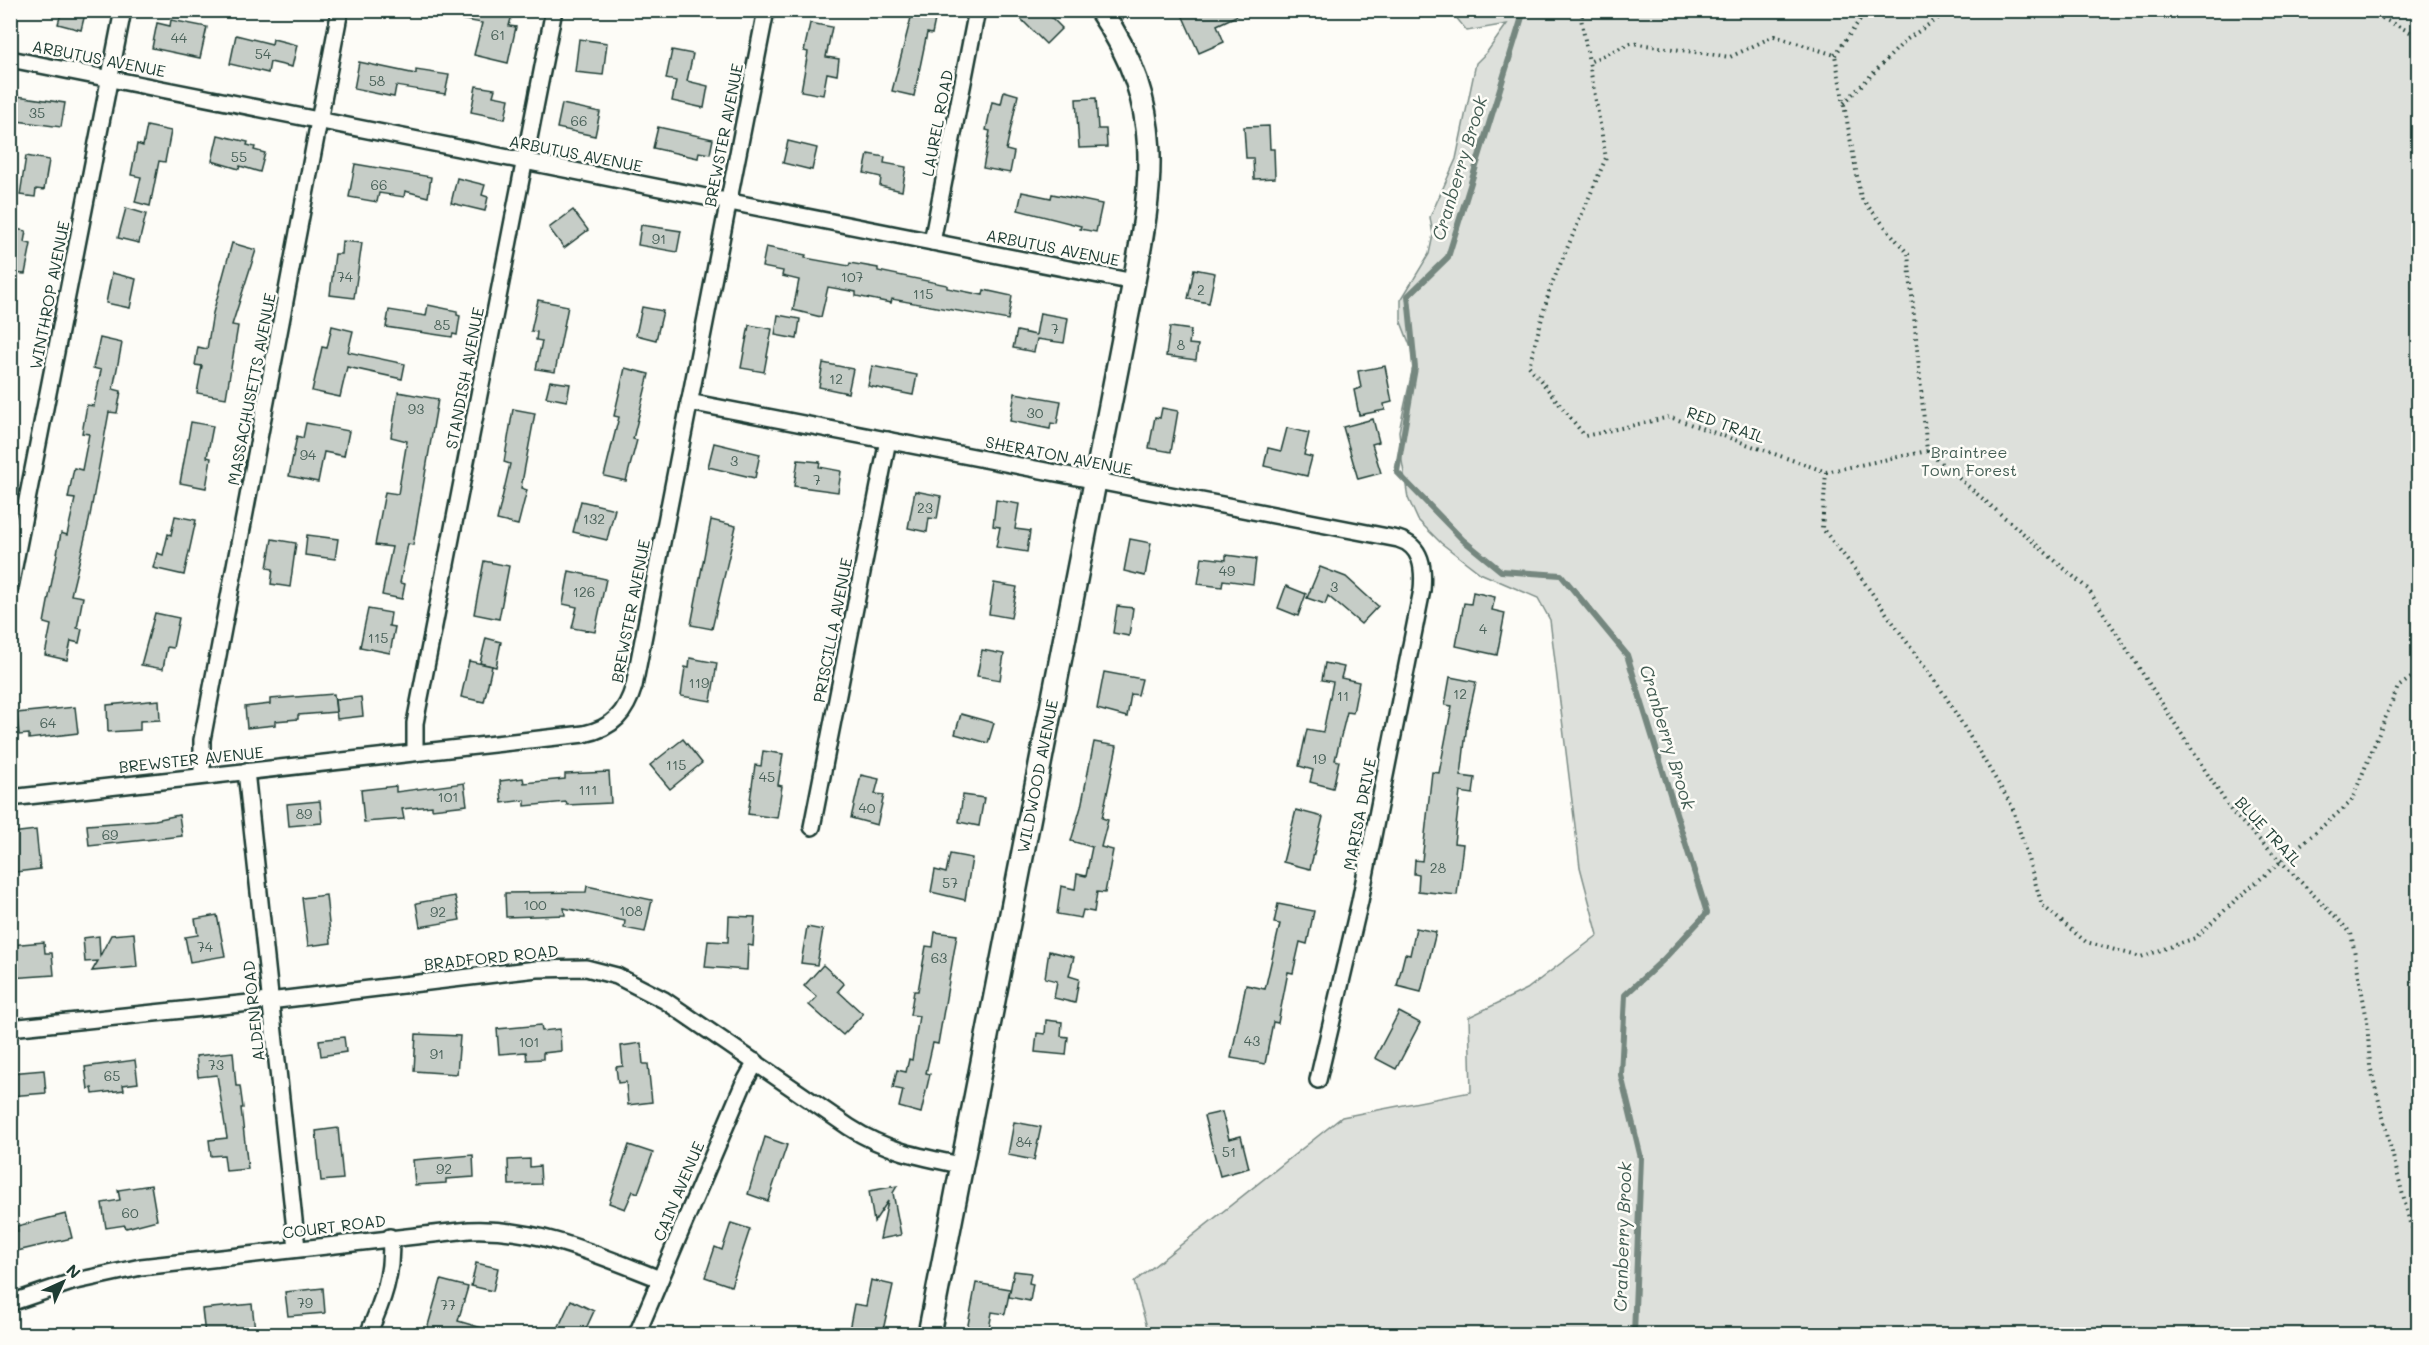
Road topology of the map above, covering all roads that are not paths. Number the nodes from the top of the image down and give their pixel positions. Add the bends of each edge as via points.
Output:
1 (123, 10) edge
2 (340, 10) edge
3 (554, 10) edge
4 (766, 10) edge
5 (977, 10) edge
6 (1100, 10) edge
7 (10, 59) edge
8 (110, 78) junction
9 (319, 120) junction
10 (525, 161) junction
11 (729, 201) junction
12 (932, 242) junction
13 (1134, 282) junction
14 (689, 402) junction
15 (888, 440) junction
16 (1095, 480) junction
17 (1418, 552) joint
18 (10, 587) edge
19 (415, 752) junction
20 (246, 771) junction
21 (202, 775) junction
22 (10, 798) edge
23 (812, 827) dead end
24 (270, 1001) junction
25 (10, 1028) edge
26 (756, 1062) junction
27 (1318, 1080) dead end
28 (961, 1165) junction
29 (390, 1238) junction
30 (297, 1248) junction
31 (660, 1279) junction
32 (10, 1303) edge
33 (368, 1335) edge
34 (637, 1335) edge
35 (929, 1335) edge

1 - 8 street, WINTHROP AVENUE
2 - 9 street, MASSACHUSETTS AVENUE
3 - 10 street, STANDISH AVENUE
4 - 11 street, BREWSTER AVENUE
5 - 12 street, LAUREL ROAD
6 - 13 street, WILDWOOD AVENUE via 1130,62 1144,108 1150,157 1149,190
7 - 8 street, ARBUTUS AVENUE
8 - 9 street, ARBUTUS AVENUE
8 - 18 street, WINTHROP AVENUE
9 - 10 street, ARBUTUS AVENUE
9 - 21 street, MASSACHUSETTS AVENUE via 202,740
10 - 11 street, ARBUTUS AVENUE
10 - 19 street, STANDISH AVENUE via 415,723
11 - 12 street, ARBUTUS AVENUE
11 - 14 street, BREWSTER AVENUE
12 - 13 street, ARBUTUS AVENUE
13 - 16 street, WILDWOOD AVENUE
14 - 15 street, SHERATON AVENUE
14 - 19 street, BREWSTER AVENUE via 634,686 621,715 605,728 584,734
15 - 16 street, SHERATON AVENUE
15 - 23 street, PRISCILLA AVENUE
16 - 17 street, SHERATON AVENUE via 1398,539
16 - 28 street, WILDWOOD AVENUE
17 - 27 street, MARISA DRIVE via 1422,590 1358,911
19 - 20 street, BREWSTER AVENUE
20 - 21 street, BREWSTER AVENUE
20 - 24 street, ALDEN ROAD
21 - 22 street, BREWSTER AVENUE
24 - 25 street, BRADFORD ROAD
24 - 26 street, BRADFORD ROAD via 537,969 586,968 617,976 649,991
24 - 30 street, ALDEN ROAD
26 - 28 street, BRADFORD ROAD via 877,1143
26 - 31 street, CAIN AVENUE
28 - 35 street, WILDWOOD AVENUE
29 - 30 street, COURT ROAD
29 - 31 street, COURT ROAD via 469,1230 519,1232 569,1244
29 - 33 street via 388,1279
30 - 32 street, COURT ROAD via 125,1269 63,1284
31 - 34 street, CAIN AVENUE

